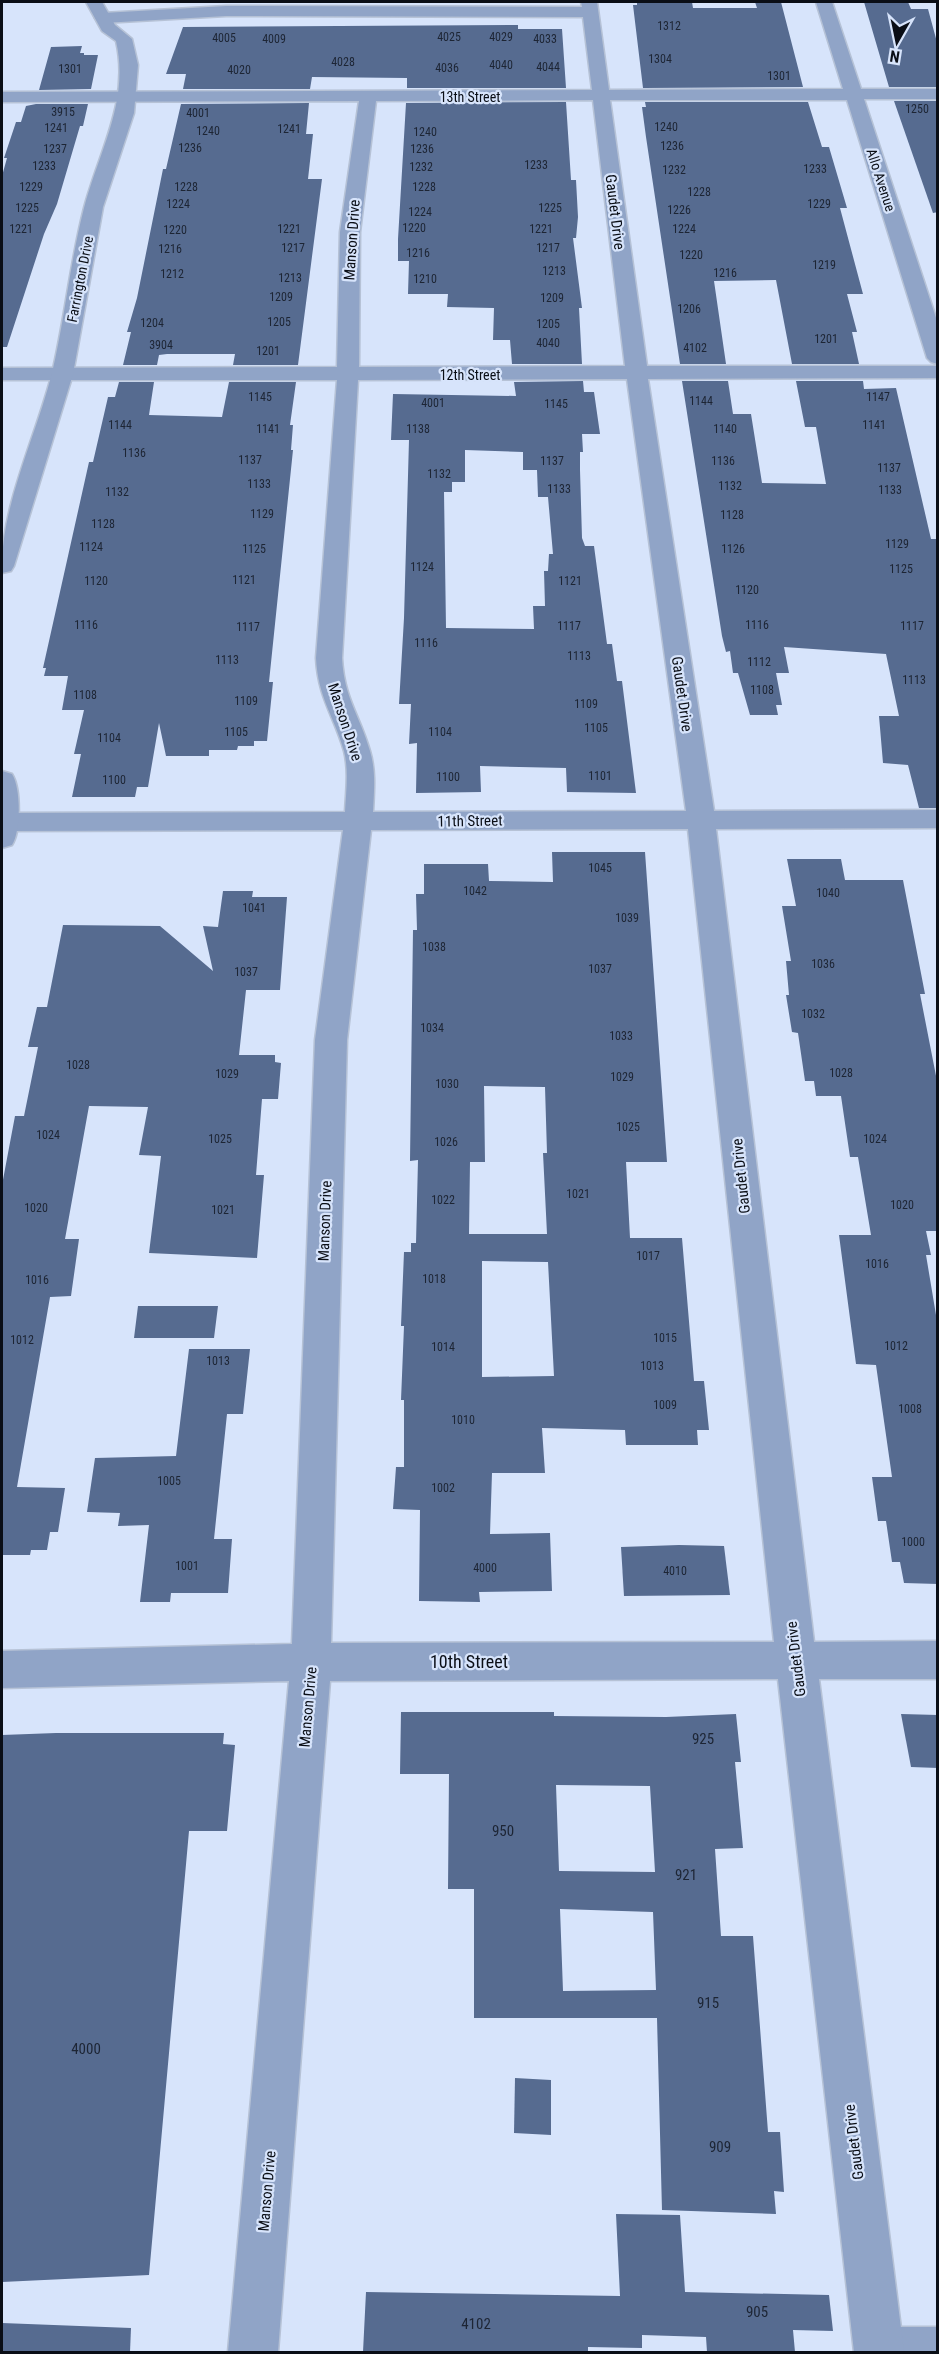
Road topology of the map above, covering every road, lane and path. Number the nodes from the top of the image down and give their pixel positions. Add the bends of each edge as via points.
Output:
1 (824, 2) edge
2 (589, 7) edge
3 (99, 10) edge
4 (854, 93) junction
5 (938, 94) edge
6 (128, 96) junction
7 (600, 96) junction
8 (2, 97) edge
9 (368, 97) junction
10 (938, 358) edge
11 (938, 372) edge
12 (2, 374) edge
13 (62, 374) junction
14 (637, 374) junction
15 (348, 375) junction
16 (2, 566) edge
17 (2, 780) edge
18 (700, 819) junction
19 (938, 819) edge
20 (358, 822) junction
21 (3, 828) edge
22 (796, 1659) junction
23 (938, 1660) edge
24 (311, 1662) junction
25 (2, 1670) edge
26 (938, 2341) edge
27 (878, 2347) edge
28 (253, 2352) edge

1 - 4 street, Allo Avenue
2 - 3 street
2 - 7 street, Gaudet Drive
3 - 6 street, Farrington Drive via 108,28 124,39 130,65
4 - 5 street, 13th Street
4 - 7 street, 13th Street
4 - 10 street, Allo Avenue
6 - 8 street, 13th Street
6 - 9 street, 13th Street
6 - 13 street, Farrington Drive via 94,207
7 - 9 street, 13th Street
7 - 14 street, Gaudet Drive
9 - 15 street, Manson Drive via 350,232
11 - 14 street, 12th Street
12 - 13 street, 12th Street
13 - 15 street, 12th Street
13 - 16 street, Farrington Drive
14 - 15 street, 12th Street
14 - 18 street, Gaudet Drive
15 - 20 street, Manson Drive via 329,658 330,683 357,751 361,774
17 - 21 street
18 - 19 street, 11th Street
18 - 20 street, 11th Street
18 - 22 street, Gaudet Drive
20 - 21 street, 11th Street
20 - 24 street, Manson Drive via 331,1040
22 - 23 street, 10th Street
22 - 24 street, 10th Street
22 - 27 street, Gaudet Drive
24 - 25 street, 10th Street
24 - 28 street, Manson Drive
26 - 27 lane

